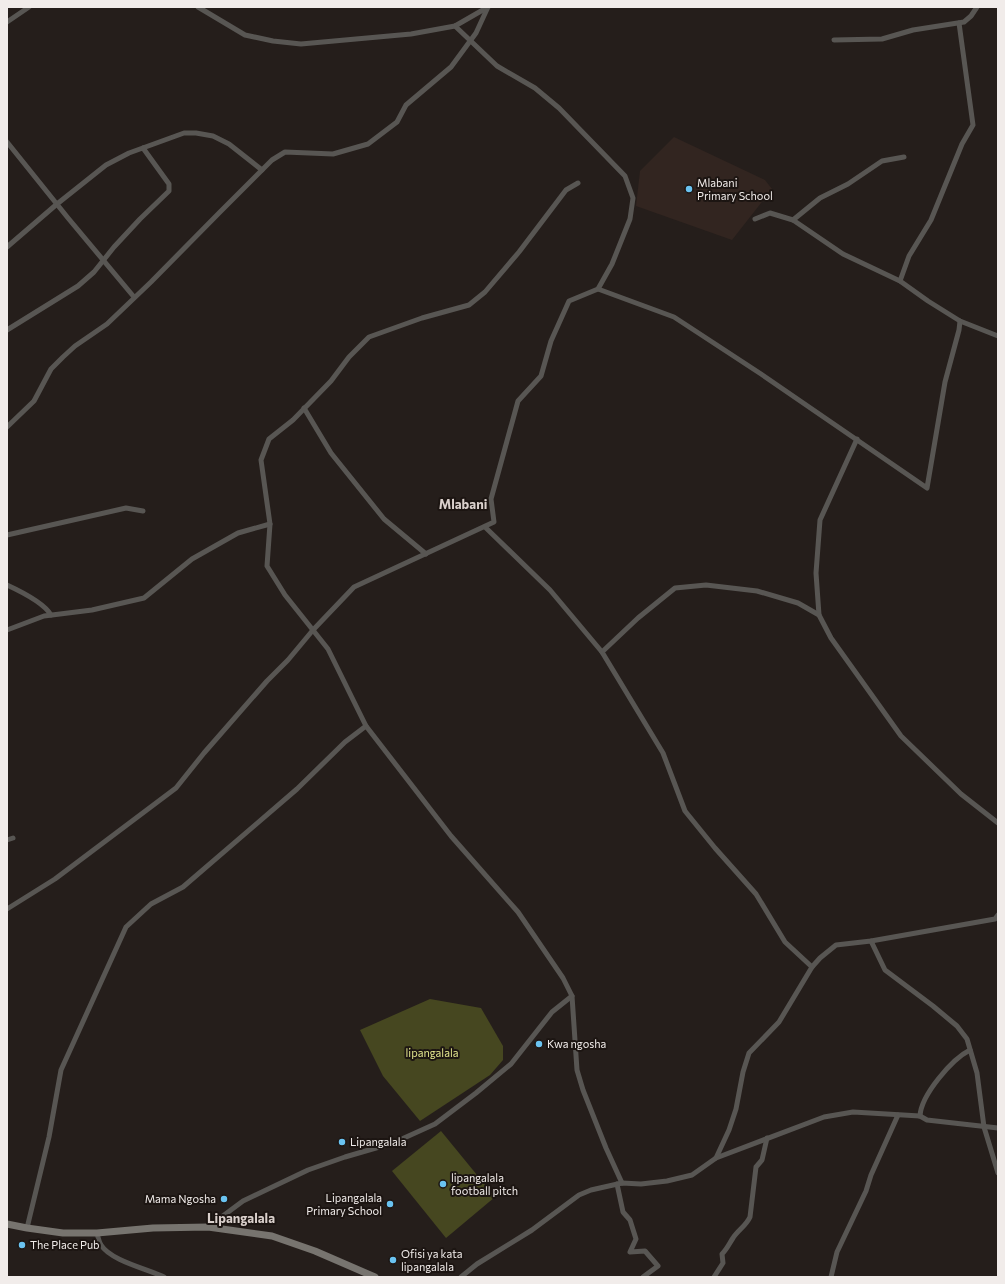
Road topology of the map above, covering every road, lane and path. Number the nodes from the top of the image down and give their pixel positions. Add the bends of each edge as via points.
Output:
1 (29, 7) edge
2 (198, 7) edge
3 (488, 7) edge
4 (977, 7) edge
5 (7, 22) edge
6 (959, 23) junction
7 (455, 26) junction
8 (834, 40) dead end
9 (470, 41) junction
10 (7, 142) edge
11 (143, 148) junction
12 (904, 157) dead end
13 (262, 170) junction
14 (578, 183) dead end
15 (56, 204) junction
16 (755, 219) dead end
17 (793, 220) junction
18 (7, 247) edge
19 (104, 262) junction
20 (900, 281) junction
21 (598, 289) junction
22 (134, 298) junction
23 (960, 321) junction
24 (7, 330) edge
25 (998, 336) edge
26 (304, 408) junction
27 (7, 427) edge
28 (857, 440) junction
29 (142, 511) dead end
30 (270, 524) junction
31 (485, 527) junction
32 (7, 535) edge
33 (426, 554) junction
34 (7, 585) edge
35 (51, 615) junction
36 (819, 615) junction
37 (7, 630) edge
38 (312, 630) junction
39 (602, 652) junction
40 (366, 726) junction
41 (998, 823) edge
42 (13, 838) dead end
43 (7, 840) edge
44 (7, 909) edge
45 (998, 915) edge
46 (871, 941) junction
47 (812, 967) junction
48 (572, 996) junction
49 (970, 1050) junction
50 (898, 1115) junction
51 (920, 1116) junction
52 (984, 1127) junction
53 (998, 1128) edge
54 (767, 1138) junction
55 (716, 1158) junction
56 (998, 1173) edge
57 (620, 1184) junction
58 (7, 1224) edge
59 (27, 1228) junction
60 (208, 1228) junction
61 (97, 1233) junction
62 (164, 1277) edge
63 (375, 1277) edge
64 (461, 1277) edge
65 (643, 1277) edge
66 (714, 1277) edge
67 (831, 1277) edge

1 - 5 street
2 - 7 street via 245,35 301,44 411,34
3 - 7 street
3 - 9 street
4 - 6 street via 971,16
6 - 8 street via 913,30 882,39
6 - 20 street via 973,125 962,144 931,220 909,256
7 - 9 street
9 - 13 street via 451,68 406,105 397,122 368,144 333,154 285,152
9 - 21 street via 497,66 535,88 559,108 625,176 633,198 630,219 612,264
10 - 15 street
11 - 13 street via 184,133 213,136 229,144
11 - 15 street via 106,165
11 - 19 street via 169,184 169,191 140,219
12 - 17 street via 882,162 820,198
13 - 22 street
14 - 26 street via 566,190 486,292 469,305 422,318 370,337
15 - 18 street
15 - 19 street
16 - 17 street via 770,213
17 - 20 street via 843,254
19 - 22 street
19 - 24 street via 78,286
20 - 23 street
21 - 28 street via 674,317
21 - 31 street via 569,301 551,341 541,376 518,401 491,499 494,522
22 - 27 street via 107,324 63,356 51,369 34,401
23 - 25 street
23 - 28 street via 945,382 927,488
26 - 30 street via 270,438 261,460
26 - 33 street via 331,453 384,519
28 - 36 street via 820,520 816,573
29 - 32 street via 126,508
30 - 35 street via 238,533 192,559 144,598 92,610
30 - 38 street via 267,566 284,595
31 - 33 street
31 - 39 street via 550,590
33 - 38 street via 354,587
34 - 35 street via 47,609
35 - 37 street
36 - 39 street via 798,603 757,591 706,585 675,588
36 - 41 street via 831,638 901,736 961,794
38 - 40 street via 328,649
38 - 44 street via 176,788 55,879
39 - 47 street via 663,753 686,811 756,894 785,942
40 - 48 street via 451,836 518,912 563,978
40 - 59 street via 183,887 151,904 126,927 61,1070 49,1137
42 - 43 street
45 - 46 street via 995,919
46 - 47 street via 836,945
46 - 49 street via 884,970 957,1026 967,1039
47 - 55 street via 779,1022 749,1054 736,1110
48 - 57 street via 577,1070
48 - 60 street via 552,1012 511,1064 435,1124 393,1143 308,1170 243,1201
49 - 51 street via 953,1061 941,1075 931,1090
49 - 52 street via 977,1073
50 - 51 street
50 - 54 street via 853,1112 824,1117
50 - 67 street via 837,1252
51 - 52 street via 927,1120
52 - 53 street
52 - 56 street
54 - 55 street
54 - 66 street via 762,1160 756,1166 750,1217 722,1254 723,1263
55 - 57 street via 692,1175 667,1181
57 - 64 street via 579,1195
57 - 65 street via 623,1212 630,1220 636,1239 630,1252 645,1251 658,1266
58 - 59 main road
59 - 61 main road via 63,1233
60 - 61 main road via 153,1228
60 - 63 main road via 272,1236
61 - 62 street via 101,1245 110,1254

